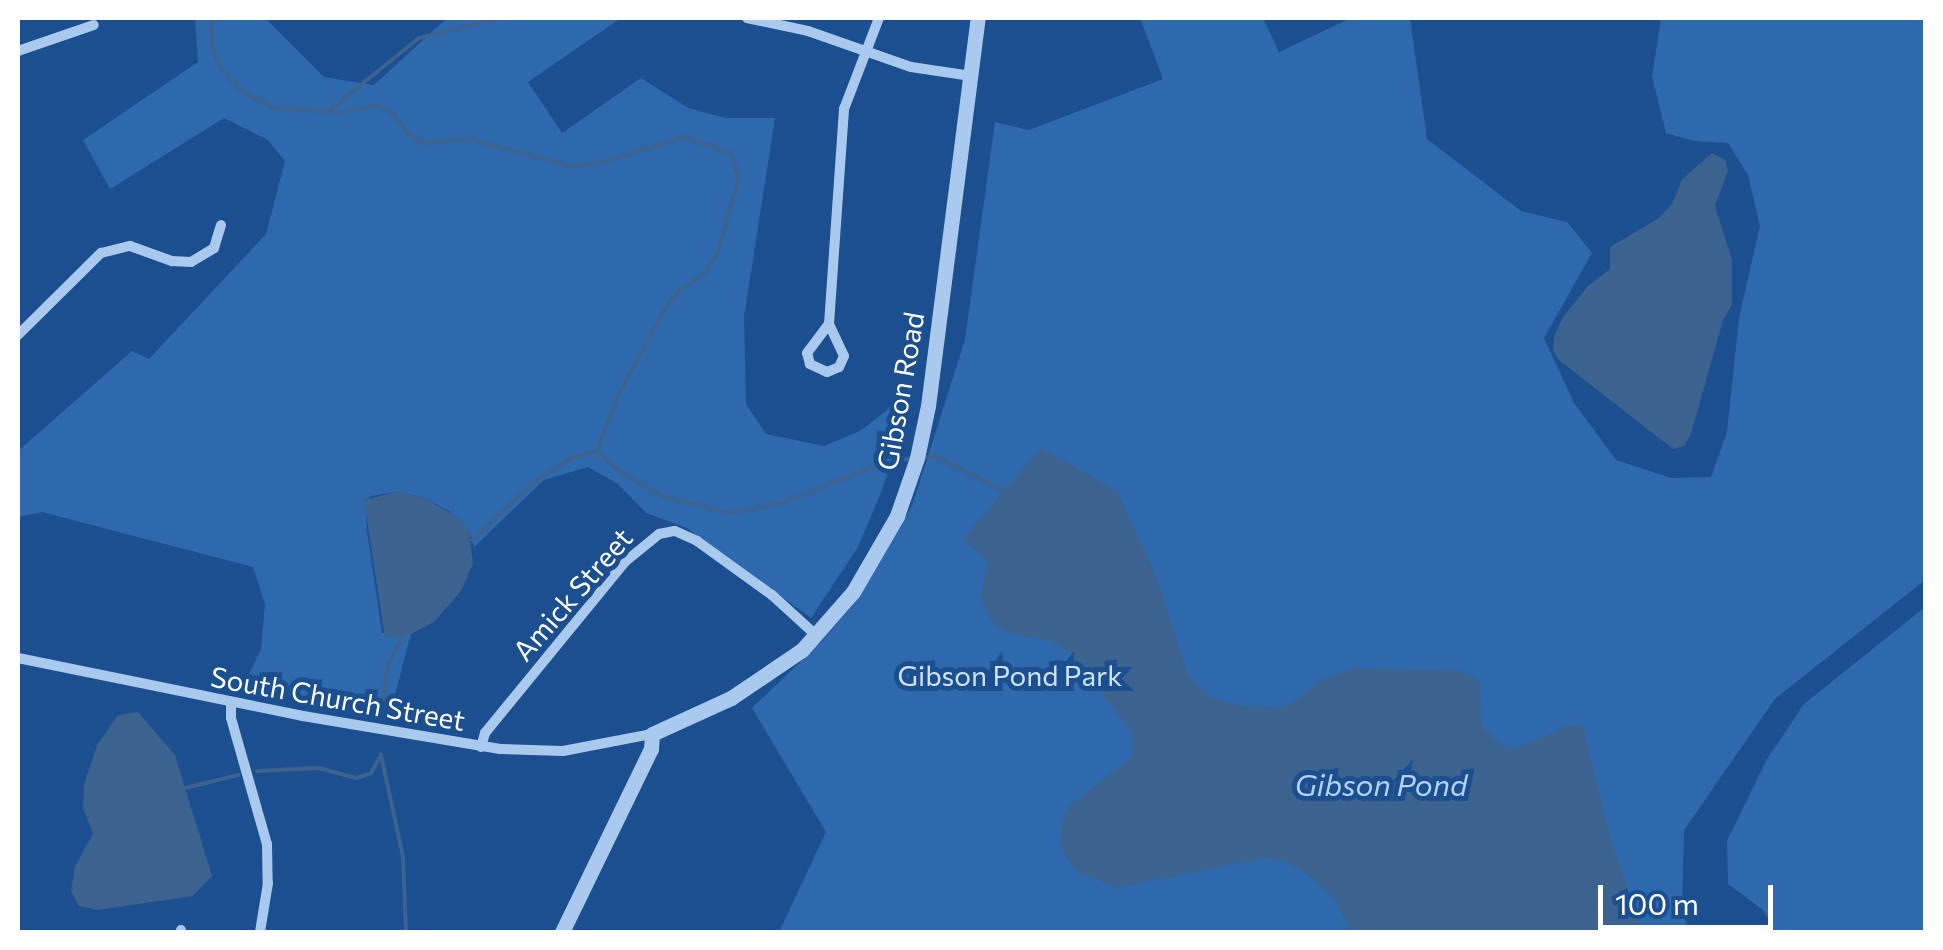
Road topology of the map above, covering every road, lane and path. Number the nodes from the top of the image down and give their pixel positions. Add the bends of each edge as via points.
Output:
1 (747, 18) edge
2 (879, 18) edge
3 (978, 18) edge
4 (94, 25) dead end
5 (18, 51) edge
6 (864, 53) junction
7 (972, 76) junction
8 (221, 225) dead end
9 (112, 233) dead end
10 (115, 247) junction
11 (829, 324) junction
12 (18, 335) edge
13 (816, 635) junction
14 (18, 658) edge
15 (232, 702) junction
16 (652, 734) junction
17 (481, 747) junction
18 (260, 932) edge
19 (562, 932) edge

1 - 6 street via 808,31
2 - 6 street
3 - 7 street, Gibson Road
4 - 5 street
6 - 7 street
6 - 11 street via 844,109
7 - 13 street, Gibson Road via 924,427 902,503 864,578
8 - 10 street via 214,248 191,262
9 - 10 street
10 - 12 street via 93,258
11 - 11 street via 807,352 810,364 827,372 839,368 844,356
13 - 16 street, Gibson Road via 754,685
13 - 17 street, Amick Street via 697,541 675,531 659,534 626,561 485,732
14 - 15 street, South Church Street
15 - 17 street, South Church Street
15 - 18 street via 230,718 267,844
16 - 17 street, South Church Street via 564,751
16 - 19 street via 651,750

